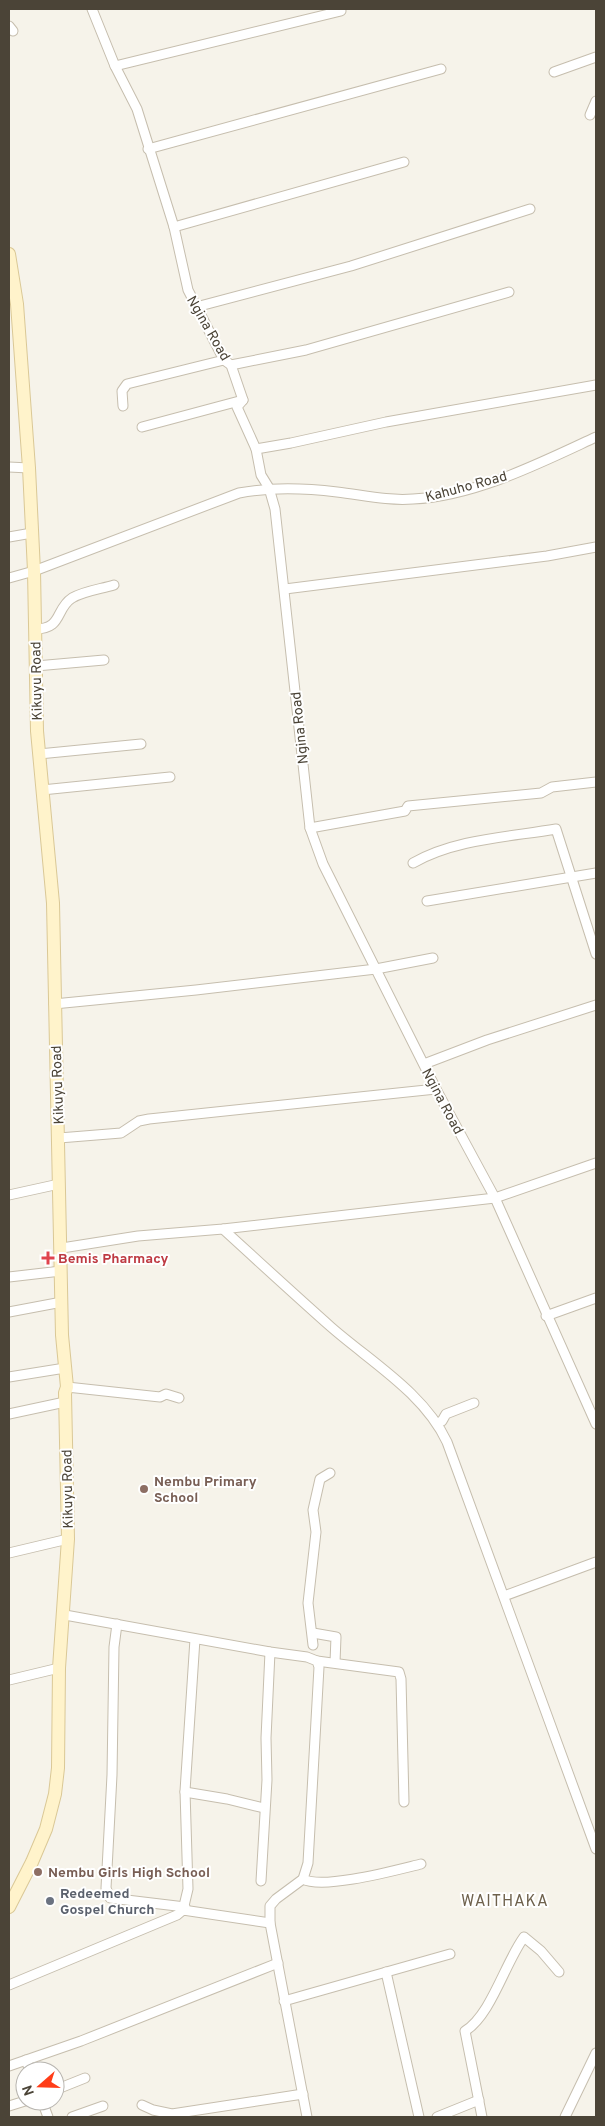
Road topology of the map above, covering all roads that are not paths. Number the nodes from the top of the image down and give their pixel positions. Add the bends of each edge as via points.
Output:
1 (92, 9) edge
2 (340, 11) dead end
3 (596, 58) edge
4 (115, 66) junction
5 (441, 69) dead end
6 (554, 72) dead end
7 (596, 101) edge
8 (590, 114) dead end
9 (148, 149) junction
10 (404, 162) dead end
11 (530, 209) dead end
12 (174, 227) junction
13 (9, 254) edge
14 (12, 287) edge
15 (510, 292) dead end
16 (196, 307) junction
17 (228, 362) junction
18 (596, 385) edge
19 (243, 400) junction
20 (123, 406) dead end
21 (142, 427) dead end
22 (596, 437) edge
23 (256, 449) junction
24 (9, 467) edge
25 (29, 468) junction
26 (269, 488) junction
27 (32, 533) junction
28 (9, 537) edge
29 (596, 548) edge
30 (34, 571) junction
31 (9, 578) edge
32 (114, 586) dead end
33 (285, 589) junction
34 (35, 629) junction
35 (104, 660) dead end
36 (36, 666) junction
37 (141, 744) dead end
38 (39, 754) junction
39 (170, 777) dead end
40 (596, 782) edge
41 (42, 790) junction
42 (310, 828) junction
43 (413, 862) dead end
44 (596, 873) edge
45 (571, 877) junction
46 (427, 901) dead end
47 (596, 954) edge
48 (433, 958) dead end
49 (376, 969) junction
50 (54, 1004) junction
51 (596, 1005) edge
52 (424, 1064) junction
53 (436, 1089) junction
54 (59, 1138) junction
55 (596, 1163) edge
56 (59, 1184) junction
57 (9, 1195) edge
58 (495, 1198) junction
59 (222, 1229) junction
60 (62, 1248) junction
61 (61, 1271) junction
62 (9, 1276) edge
63 (596, 1298) edge
64 (62, 1302) junction
65 (9, 1312) edge
66 (546, 1316) junction
67 (65, 1368) junction
68 (9, 1376) edge
69 (67, 1387) junction
70 (179, 1398) dead end
71 (65, 1402) junction
72 (474, 1403) dead end
73 (594, 1413) edge
74 (9, 1414) edge
75 (437, 1423) junction
76 (596, 1424) edge
77 (330, 1473) dead end
78 (68, 1539) junction
79 (9, 1553) edge
80 (596, 1562) edge
81 (504, 1596) junction
82 (65, 1615) junction
83 (117, 1624) junction
84 (313, 1633) junction
85 (195, 1639) junction
86 (313, 1645) dead end
87 (270, 1652) junction
88 (317, 1661) junction
89 (335, 1662) junction
90 (59, 1668) junction
91 (9, 1680) edge
92 (185, 1792) junction
93 (404, 1802) dead end
94 (264, 1808) junction
95 (596, 1848) edge
96 (421, 1864) dead end
97 (303, 1879) junction
98 (261, 1881) dead end
99 (9, 1907) edge
100 (184, 1908) junction
101 (270, 1923) junction
102 (450, 1954) dead end
103 (278, 1962) junction
104 (386, 1972) junction
105 (559, 1972) dead end
106 (9, 1985) edge
107 (284, 2001) junction
108 (596, 2054) edge
109 (26, 2060) joint
110 (9, 2066) edge
111 (85, 2078) dead end
112 (65, 2086) edge
113 (302, 2094) junction
114 (479, 2100) junction
115 (142, 2105) dead end
116 (103, 2106) dead end
117 (72, 2117) edge
118 (307, 2117) edge
119 (419, 2117) edge
120 (437, 2117) edge
121 (482, 2117) edge
122 (564, 2117) edge

1 - 4 street, Ngina Road
2 - 4 street
3 - 6 street
4 - 9 street, Ngina Road via 137,108
5 - 9 street
7 - 8 street
9 - 12 street, Ngina Road
10 - 12 street
11 - 16 street via 351,266
12 - 16 street, Ngina Road via 188,290
13 - 14 main road, Kikuyu Road
14 - 25 main road, Kikuyu Road
15 - 17 street via 306,350
16 - 17 street, Ngina Road
17 - 19 street, Ngina Road
17 - 20 street via 127,384 122,391
18 - 23 street
19 - 21 street
19 - 23 street, Ngina Road via 237,407
22 - 26 street, Kahuho Road via 522,471 457,491 414,499
23 - 26 street, Ngina Road via 261,475
24 - 25 street
25 - 27 main road, Kikuyu Road
26 - 30 street, Kahuho Road via 223,498
26 - 33 street, Ngina Road via 275,508
27 - 28 street
27 - 30 main road, Kikuyu Road
29 - 33 street
30 - 31 street, Kahuho Road
30 - 34 main road, Kikuyu Road
32 - 34 street via 74,597 54,624 45,629
33 - 42 street, Ngina Road
34 - 36 main road, Kikuyu Road
35 - 36 street
36 - 38 main road, Kikuyu Road
37 - 38 street
38 - 41 main road, Kikuyu Road
39 - 41 street
40 - 42 street via 552,787 541,793 408,806 405,811
41 - 50 main road, Kikuyu Road via 53,902
42 - 49 street, Ngina Road via 323,864
43 - 45 street via 452,847 556,829
44 - 45 street
45 - 46 street
45 - 47 street
48 - 49 street
49 - 50 street
49 - 52 street, Ngina Road
50 - 54 main road, Kikuyu Road
51 - 52 street
52 - 53 street, Ngina Road
53 - 54 street via 149,1118 121,1133
53 - 58 street, Ngina Road
54 - 56 main road, Kikuyu Road
55 - 58 street
56 - 57 street
56 - 60 main road, Kikuyu Road
58 - 59 street
58 - 66 street, Ngina Road
59 - 60 street via 138,1236
59 - 75 street via 424,1406
60 - 61 main road, Kikuyu Road
61 - 62 street
61 - 64 main road, Kikuyu Road
63 - 66 street
64 - 65 street
64 - 67 main road, Kikuyu Road
66 - 73 street, Ngina Road
67 - 68 street
67 - 69 main road, Kikuyu Road
69 - 70 street via 160,1397 166,1394
69 - 71 main road, Kikuyu Road
71 - 74 street
71 - 78 main road, Kikuyu Road
72 - 75 street via 446,1414
73 - 76 street, Ngina Road
75 - 81 street
77 - 84 street via 320,1479 313,1510 316,1532 308,1610
78 - 79 street
78 - 82 main road, Kikuyu Road
80 - 81 street
81 - 95 street
82 - 83 street
82 - 90 main road, Kikuyu Road
83 - 85 street
83 - 100 street via 106,1888 110,1898
84 - 86 street
84 - 89 street via 335,1635
85 - 87 street
85 - 92 street
87 - 88 street
87 - 94 street
88 - 89 street
88 - 97 street via 308,1863
89 - 93 street via 399,1672
90 - 91 street
90 - 99 main road, Kikuyu Road via 55,1794 46,1829
92 - 94 street
92 - 100 street via 188,1889
94 - 98 street
96 - 97 street via 351,1879 310,1883
97 - 101 street via 270,1906
100 - 101 street
100 - 106 street via 177,1915 129,1937
101 - 103 street
102 - 104 street
103 - 107 street
103 - 109 street
104 - 107 street
104 - 119 street
105 - 114 street via 524,1937 482,2016 465,2031
107 - 113 street
108 - 122 street
109 - 110 street
111 - 112 street
113 - 115 street via 172,2114
113 - 118 street
114 - 120 street
114 - 121 street
116 - 117 street

